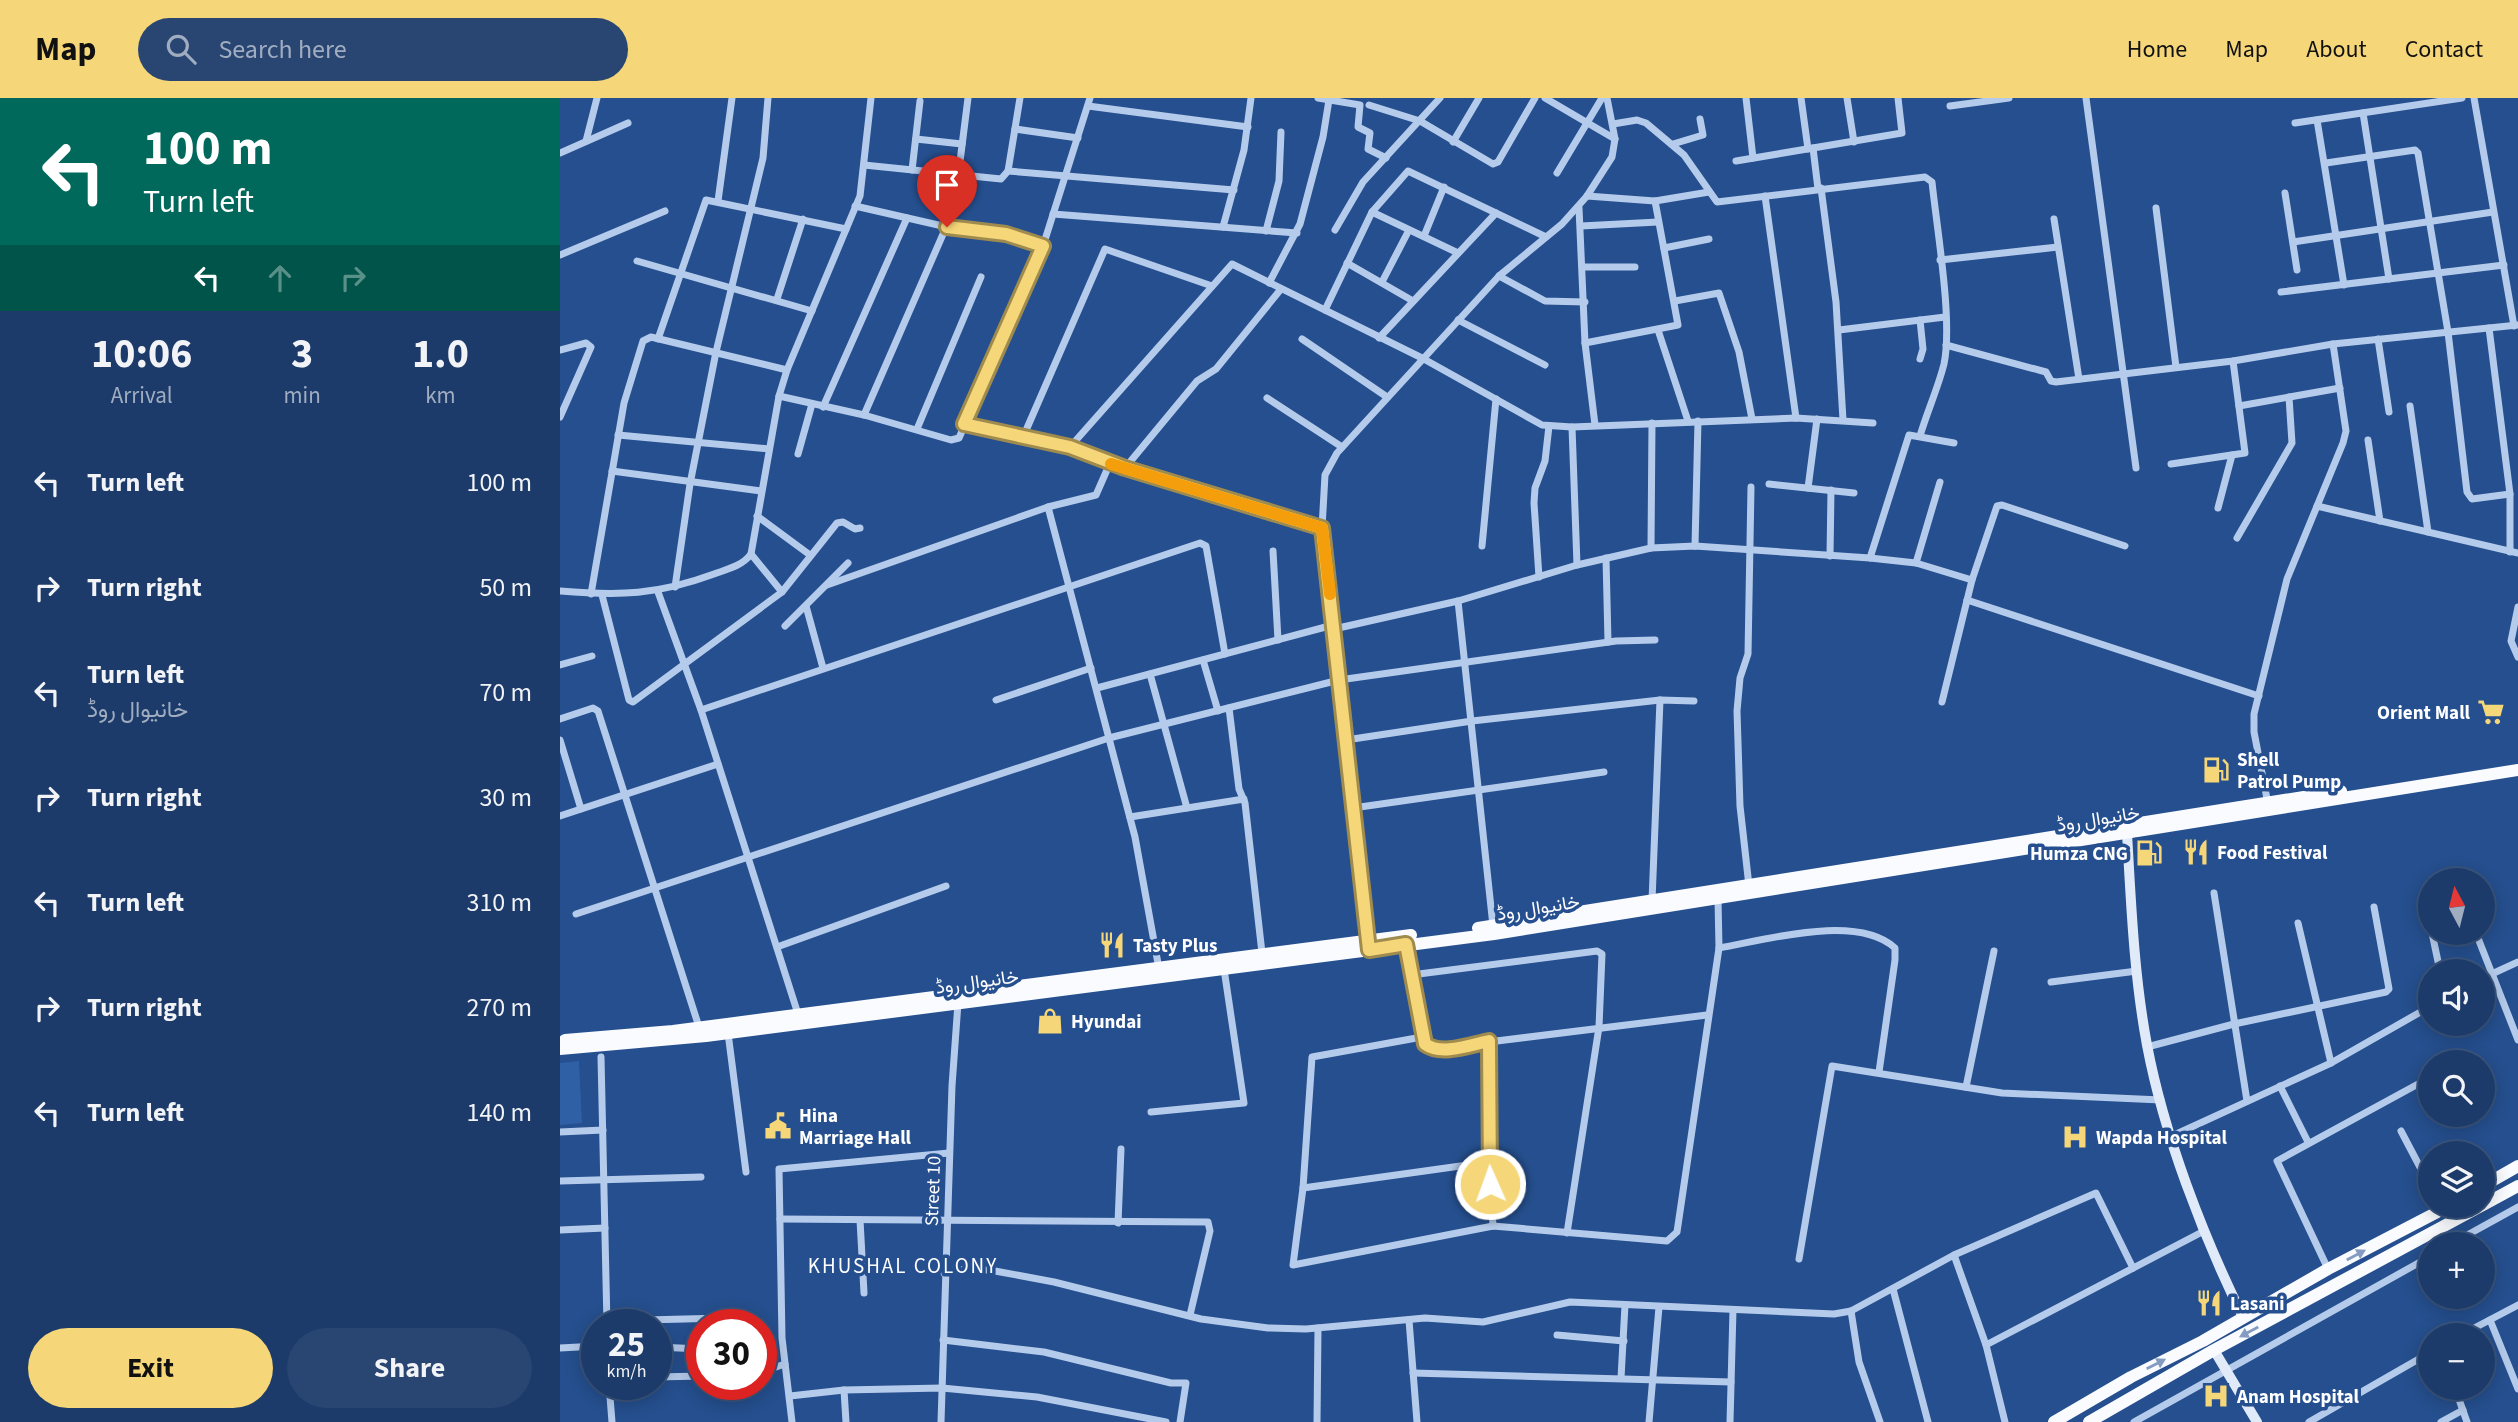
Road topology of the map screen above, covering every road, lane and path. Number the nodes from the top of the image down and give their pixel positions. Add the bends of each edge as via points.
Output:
1 (597, 98) edge
2 (732, 98) edge
3 (768, 98) edge
4 (871, 98) edge
5 (968, 98) edge
6 (1020, 98) edge
7 (1251, 98) edge
8 (1318, 98) edge
9 (1440, 98) edge
10 (1479, 98) edge
11 (1535, 98) edge
12 (1545, 98) edge
13 (1604, 98) edge
14 (1746, 98) edge
15 (1801, 98) edge
16 (1847, 98) edge
17 (1898, 98) edge
18 (2009, 98) edge
19 (2085, 98) edge
20 (2462, 98) edge
21 (2474, 98) edge
22 (1329, 100) junction
23 (920, 101) dead end
24 (1089, 102) edge
25 (1369, 105) dead end
26 (1950, 106) dead end
27 (2363, 113) junction
28 (1700, 119) dead end
29 (2318, 120) junction
30 (1420, 121) junction
31 (1586, 122) junction
32 (628, 123) dead end
33 (2295, 123) dead end
34 (1612, 124) junction
35 (1248, 127) junction
36 (1015, 129) junction
37 (1281, 132) dead end
38 (1079, 138) junction
39 (916, 139) junction
40 (1615, 139) junction
41 (586, 141) junction
42 (1453, 142) junction
43 (1854, 142) junction
44 (962, 144) junction
45 (1673, 144) junction
46 (1811, 148) junction
47 (560, 153) edge
48 (2370, 156) junction
49 (1386, 158) junction
50 (1753, 158) junction
51 (1736, 161) dead end
52 (2326, 163) junction
53 (864, 165) junction
54 (912, 170) junction
55 (1008, 171) junction
56 (1557, 173) dead end
57 (959, 175) junction
58 (1066, 178) junction
59 (1444, 187) junction
60 (1820, 188) junction
61 (1234, 190) junction
62 (1709, 192) junction
63 (2285, 193) dead end
64 (1587, 196) junction
65 (1765, 196) junction
66 (718, 201) junction
67 (1655, 201) junction
68 (855, 206) junction
69 (751, 208) junction
70 (1579, 208) junction
71 (2156, 208) dead end
72 (665, 211) dead end
73 (1372, 212) junction
74 (2493, 212) junction
75 (1496, 213) junction
76 (1053, 214) junction
77 (907, 218) junction
78 (803, 219) junction
79 (2054, 219) dead end
80 (1658, 222) junction
81 (2428, 222) junction
82 (1581, 226) junction
83 (947, 227) junction
84 (1223, 227) junction
85 (846, 229) junction
86 (2381, 229) junction
87 (1335, 230) dead end
88 (1409, 230) junction
89 (1266, 231) junction
90 (1297, 233) junction
91 (2337, 235) junction
92 (1424, 236) junction
93 (1544, 236) junction
94 (1709, 239) dead end
95 (2293, 242) junction
96 (1043, 246) junction
97 (2058, 247) junction
98 (1664, 248) junction
99 (1458, 253) junction
100 (560, 255) edge
101 (1940, 260) junction
102 (637, 261) dead end
103 (1347, 263) junction
104 (2504, 265) junction
105 (1584, 267) junction
106 (1635, 267) dead end
107 (2297, 270) dead end
108 (681, 272) junction
109 (2437, 273) junction
110 (1499, 276) junction
111 (981, 277) dead end
112 (2389, 279) junction
113 (1382, 282) junction
114 (1269, 283) junction
115 (2344, 285) junction
116 (732, 286) junction
117 (1212, 286) junction
118 (1281, 289) junction
119 (2281, 292) dead end
120 (777, 299) junction
121 (1413, 301) junction
122 (1675, 301) junction
123 (1585, 302) junction
124 (1325, 310) junction
125 (812, 311) junction
126 (1945, 317) junction
127 (1458, 320) junction
128 (1920, 320) junction
129 (2516, 325) edge
130 (2489, 328) junction
131 (1658, 330) junction
132 (1839, 330) junction
133 (2448, 332) junction
134 (1379, 338) junction
135 (658, 339) junction
136 (1302, 339) dead end
137 (2378, 340) junction
138 (1585, 343) junction
139 (2333, 344) junction
140 (1946, 345) junction
141 (560, 350) edge
142 (716, 352) junction
143 (1422, 358) junction
144 (1920, 359) dead end
145 (2233, 361) junction
146 (1545, 365) dead end
147 (2176, 367) junction
148 (786, 370) junction
149 (2124, 374) junction
150 (2079, 380) junction
151 (2340, 388) junction
152 (779, 396) junction
153 (1387, 397) junction
154 (2289, 397) junction
155 (1267, 398) dead end
156 (1496, 399) junction
157 (812, 404) junction
158 (2239, 406) junction
159 (2410, 406) dead end
160 (823, 407) junction
161 (2389, 412) dead end
162 (864, 415) junction
163 (560, 417) edge
164 (1796, 418) junction
165 (1752, 419) junction
166 (1816, 419) junction
167 (1843, 420) junction
168 (1688, 421) junction
169 (1698, 421) junction
170 (1653, 423) junction
171 (1872, 423) dead end
172 (964, 424) junction
173 (1595, 425) junction
174 (1549, 426) junction
175 (1572, 427) junction
176 (917, 429) junction
177 (618, 435) junction
178 (1024, 435) junction
179 (1920, 436) junction
180 (2368, 440) dead end
181 (1954, 443) dead end
182 (699, 444) junction
183 (1070, 447) junction
184 (1342, 447) junction
185 (769, 449) junction
186 (798, 454) dead end
187 (2232, 455) junction
188 (1110, 463) junction
189 (2171, 464) dead end
190 (1125, 468) junction
191 (2136, 468) dead end
192 (612, 471) junction
193 (1940, 482) dead end
194 (690, 484) junction
195 (1769, 484) dead end
196 (1751, 487) dead end
197 (1808, 488) junction
198 (1831, 490) junction
199 (761, 491) junction
200 (1854, 493) dead end
201 (2510, 494) junction
202 (2317, 506) junction
203 (1048, 507) junction
204 (2218, 508) dead end
205 (757, 516) junction
206 (2380, 521) junction
207 (860, 528) dead end
208 (1322, 528) junction
209 (2428, 532) junction
210 (2237, 538) dead end
211 (1482, 546) dead end
212 (1695, 546) junction
213 (2125, 546) dead end
214 (1651, 548) junction
215 (1751, 550) junction
216 (1273, 551) dead end
217 (2514, 553) edge
218 (751, 554) junction
219 (810, 555) junction
220 (1830, 556) junction
221 (1606, 558) junction
222 (1870, 558) junction
223 (848, 563) dead end
224 (1916, 563) junction
225 (1577, 565) junction
226 (1539, 577) junction
227 (1972, 580) junction
228 (827, 584) junction
229 (1070, 586) junction
230 (675, 587) junction
231 (560, 591) edge
232 (658, 592) junction
233 (782, 592) junction
234 (591, 594) junction
235 (602, 595) junction
236 (1967, 600) junction
237 (1458, 601) junction
238 (806, 606) junction
239 (2518, 607) edge
240 (785, 626) dead end
241 (1334, 627) junction
242 (1278, 640) junction
243 (1656, 640) dead end
244 (2515, 641) edge
245 (1608, 642) junction
246 (1226, 654) junction
247 (592, 656) dead end
248 (2518, 657) edge
249 (1203, 660) junction
250 (1465, 662) junction
251 (560, 666) edge
252 (684, 666) junction
253 (823, 668) junction
254 (1091, 668) junction
255 (1150, 674) junction
256 (1339, 680) junction
257 (1097, 688) junction
258 (2259, 696) junction
259 (1660, 699) junction
260 (996, 700) dead end
261 (1694, 701) dead end
262 (1942, 702) dead end
263 (1229, 708) junction
264 (701, 710) junction
265 (1218, 711) junction
266 (560, 719) edge
267 (1472, 721) junction
268 (1165, 724) junction
269 (1109, 738) junction
270 (560, 740) edge
271 (1346, 740) junction
272 (2518, 762) edge
273 (718, 764) junction
274 (2518, 770) edge
275 (1604, 772) dead end
276 (1478, 790) junction
277 (625, 795) junction
278 (1244, 799) junction
279 (2268, 807) junction
280 (1187, 808) junction
281 (1353, 808) junction
282 (581, 809) junction
283 (560, 816) edge
284 (1130, 817) junction
285 (2127, 833) junction
286 (1975, 852) junction
287 (748, 856) junction
288 (946, 886) dead end
289 (654, 888) junction
290 (1749, 889) junction
291 (2214, 892) dead end
292 (1718, 899) junction
293 (1652, 904) junction
294 (2374, 907) dead end
295 (576, 914) dead end
296 (2298, 923) dead end
297 (1493, 930) junction
298 (1406, 944) junction
299 (1368, 945) junction
300 (777, 947) junction
301 (1719, 948) junction
302 (1994, 951) dead end
303 (1262, 953) junction
304 (2518, 962) edge
305 (1224, 968) junction
306 (2137, 971) junction
307 (1159, 972) junction
308 (2495, 972) edge
309 (1411, 975) junction
310 (2051, 982) dead end
311 (2495, 993) edge
312 (958, 1003) junction
313 (2317, 1005) junction
314 (2418, 1013) edge
315 (798, 1014) junction
316 (1707, 1015) junction
317 (2234, 1024) junction
318 (699, 1027) junction
319 (1599, 1027) junction
320 (728, 1033) junction
321 (1422, 1037) junction
322 (2518, 1040) edge
323 (560, 1041) edge
324 (1489, 1041) junction
325 (2147, 1047) junction
326 (560, 1049) edge
327 (601, 1057) dead end
328 (2331, 1063) junction
329 (1879, 1072) junction
330 (2418, 1084) edge
331 (2280, 1086) junction
332 (1966, 1087) junction
333 (2161, 1100) junction
334 (2246, 1101) junction
335 (1151, 1112) dead end
336 (603, 1130) junction
337 (2401, 1131) dead end
338 (560, 1132) edge
339 (2172, 1136) junction
340 (2308, 1142) junction
341 (1121, 1149) dead end
342 (949, 1153) junction
343 (1489, 1162) junction
344 (2418, 1163) edge
345 (2517, 1168) edge
346 (746, 1171) dead end
347 (701, 1177) dead end
348 (604, 1180) junction
349 (2495, 1180) edge
350 (560, 1181) edge
351 (1303, 1188) junction
352 (2517, 1189) edge
353 (2495, 1199) edge
354 (2518, 1207) edge
355 (2424, 1218) edge
356 (2459, 1218) edge
357 (780, 1219) junction
358 (947, 1219) junction
359 (860, 1220) junction
360 (1118, 1223) junction
361 (1493, 1226) junction
362 (605, 1228) junction
363 (560, 1230) edge
364 (2204, 1231) junction
365 (2473, 1232) edge
366 (1567, 1233) junction
367 (1954, 1255) junction
368 (1799, 1259) dead end
369 (2418, 1263) edge
370 (2133, 1268) junction
371 (944, 1273) junction
372 (2323, 1273) junction
373 (1892, 1289) junction
374 (2326, 1292) junction
375 (864, 1293) dead end
376 (1625, 1305) junction
377 (2518, 1305) edge
378 (1658, 1307) junction
379 (607, 1309) edge
380 (1733, 1310) junction
381 (1851, 1311) junction
382 (1190, 1315) junction
383 (2243, 1317) junction
384 (1409, 1320) junction
385 (2490, 1320) junction
386 (2484, 1323) edge
387 (1318, 1328) junction
388 (1558, 1335) dead end
389 (943, 1340) junction
390 (1623, 1340) junction
391 (1986, 1345) junction
392 (581, 1347) edge
393 (560, 1348) edge
394 (2214, 1350) junction
395 (2418, 1359) edge
396 (785, 1364) junction
397 (777, 1367) edge
398 (2227, 1370) junction
399 (1413, 1373) junction
400 (2131, 1377) junction
401 (1621, 1378) junction
402 (1652, 1379) junction
403 (1731, 1382) junction
404 (942, 1388) junction
405 (2518, 1389) edge
406 (844, 1390) junction
407 (2141, 1393) junction
408 (790, 1396) junction
409 (610, 1400) edge
410 (2459, 1400) edge
411 (2463, 1410) junction
412 (612, 1422) edge
413 (792, 1422) edge
414 (846, 1422) edge
415 (941, 1422) edge
416 (1166, 1422) edge
417 (1180, 1422) edge
418 (1317, 1422) edge
419 (1416, 1422) edge
420 (1649, 1422) edge
421 (1730, 1422) edge
422 (1880, 1422) edge
423 (1928, 1422) edge
424 (2005, 1422) edge
425 (2054, 1422) edge
426 (2089, 1422) edge
427 (2134, 1422) edge
428 (2258, 1422) edge
429 (2309, 1422) edge
430 (2441, 1422) edge
431 (2467, 1422) edge

1 - 41 street
2 - 66 street
3 - 69 street via 763,158
4 - 53 street
5 - 44 street
6 - 36 street
7 - 35 street
8 - 22 street
9 - 30 street
10 - 42 street
11 - 42 street via 1498,162 1493,164
12 - 31 street
13 - 31 street
13 - 34 street
14 - 50 street
15 - 46 street
16 - 43 street
17 - 43 street via 1902,133
18 - 26 street
19 - 149 street
20 - 27 street
21 - 74 street
22 - 49 street via 1362,106 1358,126 1370,133 1368,149
22 - 90 street
23 - 39 street
24 - 35 street
24 - 38 street
25 - 30 street
27 - 29 street
27 - 48 street
28 - 45 street via 1703,135
29 - 33 street
29 - 52 street
30 - 42 street
30 - 49 street
31 - 40 street
31 - 56 street
32 - 41 street
34 - 40 street
34 - 45 street via 1642,121
35 - 61 street
36 - 38 street
36 - 55 street
37 - 89 street via 1279,181
38 - 58 street
39 - 44 street
39 - 54 street
40 - 64 street via 1612,157
41 - 47 street
43 - 46 street
44 - 57 street
45 - 62 street
46 - 50 street
46 - 60 street
48 - 52 street
48 - 81 street via 2415,149
48 - 86 street
49 - 87 street via 1363,182
50 - 51 street
52 - 91 street
53 - 54 street
53 - 68 street
54 - 57 street
55 - 57 street via 991,181
55 - 58 street
57 - 83 street
58 - 61 street
58 - 76 street
59 - 73 street via 1408,171
59 - 75 street
59 - 92 street
60 - 65 street
60 - 101 street via 1929,179
60 - 132 street
61 - 84 street
62 - 65 street via 1719,202
62 - 67 street
63 - 95 street
64 - 67 street
64 - 70 street
65 - 164 street
66 - 69 street
66 - 108 street via 703,202
67 - 80 street
68 - 77 street
68 - 85 street
69 - 78 street
69 - 116 street
70 - 82 street
70 - 93 street
71 - 147 street
72 - 100 street
73 - 88 street
73 - 103 street
74 - 81 street
74 - 104 street
75 - 93 street
75 - 99 street
76 - 84 street
76 - 96 street
77 - 83 street
77 - 160 street
78 - 85 street
78 - 120 street
79 - 97 street
80 - 82 street
80 - 98 street
81 - 86 street
81 - 109 street
82 - 105 street
83 - 96 street via 1006,234
83 - 162 street
84 - 89 street
85 - 125 street
86 - 91 street
86 - 112 street
88 - 92 street
88 - 113 street
89 - 90 street
90 - 114 street
91 - 95 street
91 - 115 street
92 - 99 street
93 - 110 street
94 - 98 street
95 - 107 street
96 - 172 street
97 - 101 street
97 - 150 street
98 - 122 street
99 - 121 street
101 - 126 street
102 - 108 street
103 - 113 street
103 - 124 street
104 - 109 street
104 - 129 street
105 - 106 street
105 - 123 street
108 - 116 street
108 - 135 street
109 - 112 street
109 - 133 street
110 - 123 street via 1545,301
110 - 127 street
111 - 176 street
112 - 115 street
113 - 121 street
114 - 117 street via 1232,264
114 - 118 street
115 - 119 street
116 - 120 street
116 - 142 street
117 - 178 street via 1105,249
117 - 183 street
118 - 124 street
118 - 190 street via 1216,369 1197,381
120 - 125 street
121 - 134 street
122 - 131 street via 1678,326
122 - 165 street via 1719,293 1739,352
123 - 138 street
124 - 134 street
125 - 148 street
126 - 128 street
126 - 140 street
127 - 143 street
127 - 146 street
128 - 132 street
128 - 144 street
129 - 130 street
130 - 133 street
130 - 201 street
131 - 138 street
131 - 168 street
132 - 167 street
133 - 137 street
133 - 201 street via 2467,492 2472,499
134 - 143 street
135 - 142 street
135 - 177 street via 643,341
136 - 153 street
137 - 139 street
137 - 161 street
138 - 173 street
139 - 145 street
139 - 151 street
140 - 150 street via 2046,372 2053,382
140 - 179 street
141 - 163 street via 586,343 591,347
142 - 148 street
142 - 182 street
143 - 153 street
143 - 156 street
145 - 147 street
145 - 158 street
147 - 149 street
148 - 152 street
149 - 150 street
149 - 191 street
151 - 154 street
151 - 202 street via 2346,431
152 - 157 street
152 - 185 street
153 - 184 street
154 - 158 street
154 - 210 street via 2292,443
155 - 184 street
156 - 174 street
156 - 211 street
157 - 160 street
157 - 186 street
158 - 187 street via 2245,453
159 - 209 street
160 - 162 street
162 - 176 street
164 - 165 street
164 - 166 street
165 - 169 street
166 - 167 street
166 - 197 street
167 - 171 street
168 - 169 street
168 - 170 street
169 - 212 street
170 - 173 street
170 - 214 street
172 - 176 street via 956,440
172 - 178 street
173 - 175 street
174 - 175 street
174 - 226 street via 1534,503
175 - 225 street
177 - 182 street
177 - 192 street
178 - 183 street
179 - 181 street
179 - 222 street via 1909,435
180 - 206 street
182 - 185 street
182 - 194 street
183 - 188 street
184 - 208 street via 1325,475
185 - 199 street
187 - 189 street
187 - 204 street
188 - 190 street
188 - 203 street via 1096,495
190 - 208 street
192 - 194 street
192 - 234 street
193 - 224 street
194 - 199 street
194 - 230 street
195 - 197 street
196 - 215 street
197 - 198 street
198 - 200 street
198 - 220 street
199 - 205 street
201 - 217 street
202 - 206 street
202 - 258 street via 2287,579
203 - 228 street
203 - 229 street
205 - 218 street
205 - 219 street
206 - 209 street
207 - 219 street via 837,523
208 - 241 street
209 - 217 street
212 - 214 street
212 - 215 street
213 - 227 street via 1999,505
214 - 221 street
215 - 220 street
215 - 290 street via 1747,664 1740,678 1737,711
216 - 242 street
218 - 230 street via 737,566
218 - 233 street
219 - 233 street
220 - 222 street
221 - 225 street
221 - 245 street
222 - 224 street
223 - 228 street
224 - 227 street
225 - 226 street
226 - 237 street
227 - 236 street
228 - 238 street
229 - 246 street via 1204,543
229 - 253 street
229 - 254 street
230 - 232 street
231 - 234 street
232 - 235 street
232 - 252 street
233 - 252 street
234 - 235 street
235 - 252 street via 630,702
236 - 258 street
236 - 262 street
237 - 241 street
237 - 250 street
238 - 240 street
238 - 253 street
239 - 244 street
241 - 242 street
241 - 256 street
242 - 246 street
243 - 245 street
244 - 248 street
245 - 250 street
246 - 249 street
247 - 251 street
249 - 255 street
249 - 265 street
250 - 256 street
250 - 267 street
252 - 264 street
253 - 264 street
254 - 257 street
254 - 260 street
255 - 257 street
255 - 268 street
256 - 263 street
256 - 271 street
257 - 269 street
258 - 279 street via 2254,732
259 - 261 street
259 - 267 street
259 - 293 street
263 - 265 street
263 - 278 street
264 - 273 street
265 - 268 street
266 - 277 street via 596,709
267 - 271 street
267 - 276 street
268 - 269 street
268 - 280 street
269 - 284 street
269 - 287 street
270 - 282 street
271 - 281 street
272 - 279 main road, خانیوال روڈ
273 - 277 street
273 - 287 street
274 - 279 main road, خانیوال روڈ
275 - 276 street
276 - 281 street
276 - 297 street
277 - 282 street
277 - 289 street
278 - 280 street
278 - 303 street
279 - 285 main road, خانیوال روڈ
279 - 286 main road, خانیوال روڈ
280 - 284 street
281 - 299 street
282 - 283 street
284 - 307 street
285 - 286 main road, خانیوال روڈ
285 - 306 street
286 - 290 main road, خانیوال روڈ
287 - 289 street
287 - 300 street
288 - 300 street
289 - 295 street
289 - 318 street
290 - 292 main road, خانیوال روڈ
290 - 293 main road, خانیوال روڈ
291 - 317 street
292 - 293 main road, خانیوال روڈ
292 - 301 street
293 - 297 main road, خانیوال روڈ
294 - 313 street via 2389,989
296 - 313 street
297 - 298 main road, خانیوال روڈ
297 - 299 main road, خانیوال روڈ
298 - 299 main road, خانیوال روڈ
298 - 309 street
299 - 303 main road, خانیوال روڈ
299 - 305 main road, خانیوال روڈ
300 - 315 street
301 - 316 street
301 - 329 street via 1841,930 1886,940 1895,948 1895,960
302 - 332 street
303 - 307 main road, خانیوال روڈ
304 - 308 street
305 - 307 main road, خانیوال روڈ
305 - 335 street via 1244,1103
306 - 310 street
306 - 325 street
307 - 312 main road, خانیوال روڈ
307 - 315 main road, خانیوال روڈ
309 - 319 street via 1600,952 1604,961
309 - 321 street
311 - 322 street
312 - 320 main road, خانیوال روڈ
312 - 342 street, Street 10
313 - 317 street
313 - 328 street
314 - 328 street
315 - 318 main road, خانیوال روڈ
316 - 319 street
316 - 366 street via 1677,1232 1667,1241
317 - 325 street
317 - 334 street
318 - 323 main road, خانیوال روڈ
319 - 324 street
319 - 366 street
320 - 326 main road, خانیوال روڈ
320 - 346 street
321 - 324 street via 1432,1049
321 - 351 street via 1312,1058
324 - 343 street
325 - 333 street
327 - 336 street
328 - 331 street
329 - 332 street
329 - 368 street via 1829,1069
330 - 340 street
331 - 334 street
331 - 340 street
332 - 333 street via 2002,1093
333 - 339 street
334 - 339 street
336 - 338 street
336 - 348 street
337 - 344 street
339 - 364 street
340 - 372 street via 2280,1157 2278,1165
341 - 360 street
342 - 357 street via 779,1169
342 - 358 street, Street 10
343 - 351 street
343 - 361 street
345 - 349 main road
347 - 348 street
348 - 350 street
348 - 362 street
351 - 361 street via 1293,1265
352 - 353 main road
354 - 365 street
372 -> 355 main road
356 - 374 main road
357 - 359 street
357 - 396 street
358 - 359 street
358 - 360 street
358 - 371 street, Street 10
359 - 375 street
360 - 382 street via 1208,1222 1210,1231
361 - 366 street
362 - 363 street
362 - 379 street
364 - 370 street
364 - 383 street
367 - 370 street via 2096,1193
367 - 373 street
367 - 391 street
369 - 398 street
370 - 391 street
371 - 382 street via 971,1268 995,1271
371 - 389 street, Street 10
372 - 374 main road
372 - 383 main road
373 - 381 street
373 - 423 street
374 -> 394 main road
376 - 378 street
376 - 384 street via 1570,1303 1483,1322
376 - 390 street
377 - 385 street
378 - 380 street
378 - 402 street
380 - 381 street
380 - 403 street
381 - 422 street via 1859,1362
382 - 387 street via 1235,1326
400 -> 383 main road
384 - 387 street
384 - 399 street
385 - 386 street
385 - 405 street
387 - 418 street
388 - 390 street
389 - 404 street, Street 10
389 - 417 street via 1044,1352 1185,1383
390 - 401 street
391 - 424 street
392 - 393 street
394 - 398 street
394 - 407 main road
395 - 429 street
396 - 397 street
396 - 408 street
398 - 427 street
398 - 428 street
399 - 401 street
399 - 419 street
400 - 407 main road
400 - 425 main road
401 - 402 street
402 - 403 street
402 - 420 street
403 - 421 street
404 - 406 street
404 - 415 street, Street 10
404 - 416 street via 1037,1397
406 - 408 street
406 - 414 street
407 - 426 main road
408 - 413 street
409 - 412 street
410 - 411 street
411 - 430 street
411 - 431 street

